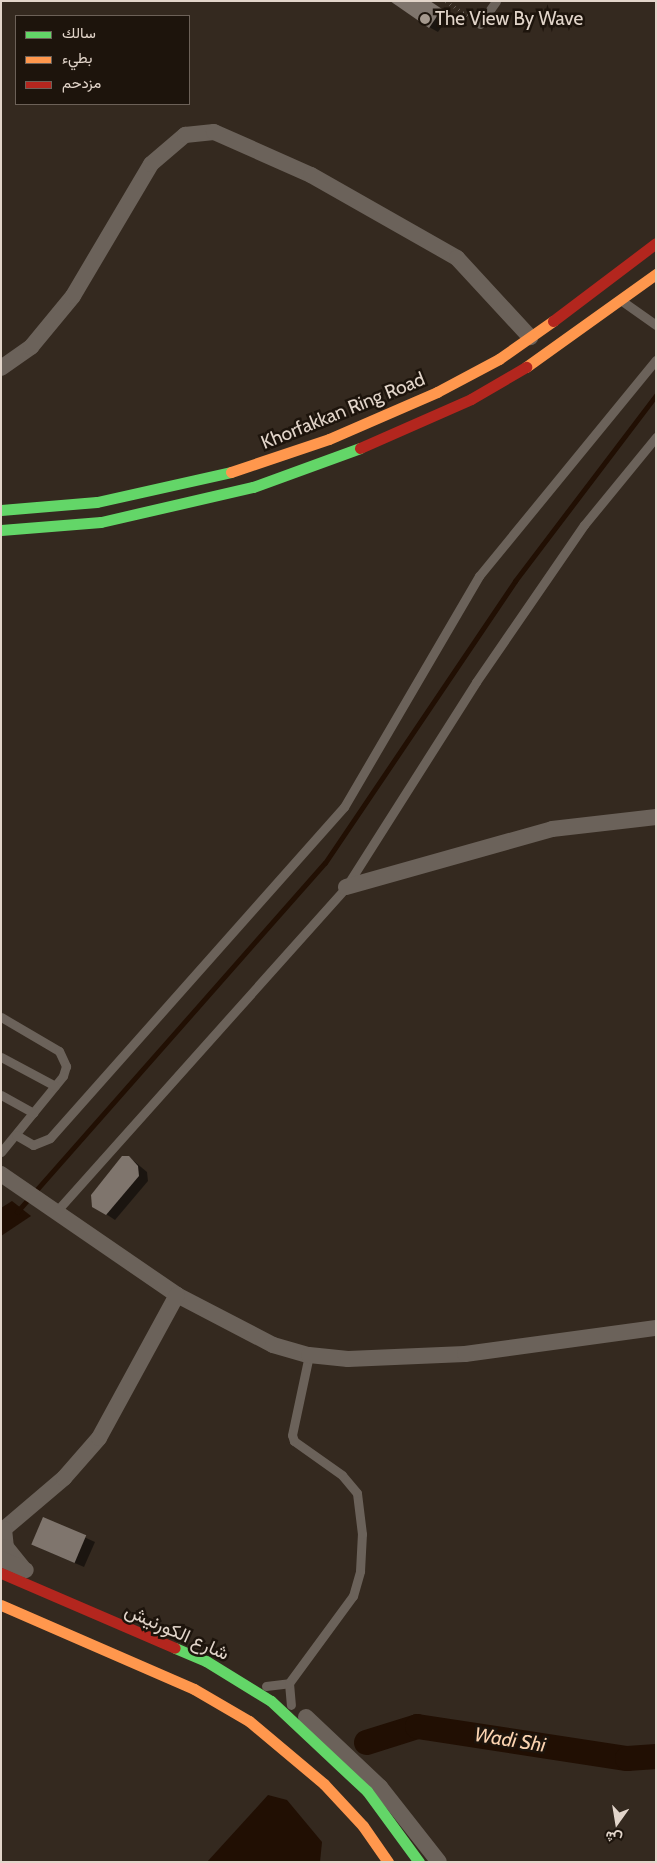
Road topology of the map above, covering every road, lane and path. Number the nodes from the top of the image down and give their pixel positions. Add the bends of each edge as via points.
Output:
1 (446, 1) edge
2 (496, 1) edge
3 (480, 24) joint
4 (656, 243) edge
5 (656, 274) edge
6 (620, 299) junction
7 (656, 325) edge
8 (530, 337) junction
9 (656, 360) edge
10 (1, 368) edge
11 (656, 437) edge
12 (1, 510) edge
13 (1, 530) edge
14 (656, 817) edge
15 (346, 887) junction
16 (1, 1017) edge
17 (1, 1057) edge
18 (55, 1086) junction
19 (1, 1095) edge
20 (33, 1113) junction
21 (16, 1135) junction
22 (1, 1152) edge
23 (7, 1178) edge
24 (54, 1214) junction
25 (177, 1295) junction
26 (656, 1328) edge
27 (309, 1355) junction
28 (3, 1530) edge
29 (1, 1559) edge
30 (23, 1569) junction
31 (1, 1573) edge
32 (1, 1605) edge
33 (111, 1607) junction
34 (123, 1626) junction
35 (169, 1668) junction
36 (289, 1683) junction
37 (269, 1694) junction
38 (292, 1705) junction
39 (388, 1806) junction
40 (388, 1862) edge
41 (419, 1862) edge
42 (439, 1862) edge

1 - 3 path
2 - 3 lane
4 - 8 main road, Khorfakkan Ring Road via 606,284
5 - 6 main road, Khorfakkan Ring Road
6 - 7 lane
6 - 13 main road, Khorfakkan Ring Road via 520,371 471,399 340,458 252,488 101,522
8 - 10 street via 457,258 312,175 214,132 185,135 150,164 73,296 31,347
8 - 12 main road, Khorfakkan Ring Road via 499,359 437,392 329,440 242,469 97,502
9 - 21 lane via 479,576 344,807 50,1138 32,1145
11 - 15 lane via 584,526 476,682
14 - 15 street via 552,829
15 - 24 lane
16 - 18 lane via 63,1055 66,1071
17 - 18 lane
18 - 20 lane
19 - 20 lane
20 - 21 lane
21 - 22 lane
23 - 24 street
24 - 25 street
25 - 27 street via 273,1345
25 - 28 street via 99,1438 64,1478
26 - 27 street via 465,1354 348,1359
27 - 36 lane via 292,1435 294,1440 342,1475 357,1493 361,1552 353,1596
28 - 30 street via 6,1547
29 - 30 street
30 - 33 street
31 - 34 main road, شارع الكورنيش
32 - 35 main road
33 - 34 main road
33 - 37 street via 201,1648
34 - 37 main road, شارع الكورنيش
35 - 37 main road via 191,1665 239,1694
35 - 40 main road via 249,1721 324,1784 363,1826
36 - 37 lane
36 - 38 lane
37 - 38 street
37 - 39 main road, شارع الكورنيش
38 - 39 street via 360,1764
39 - 41 main road, شارع الكورنيش
39 - 42 street

